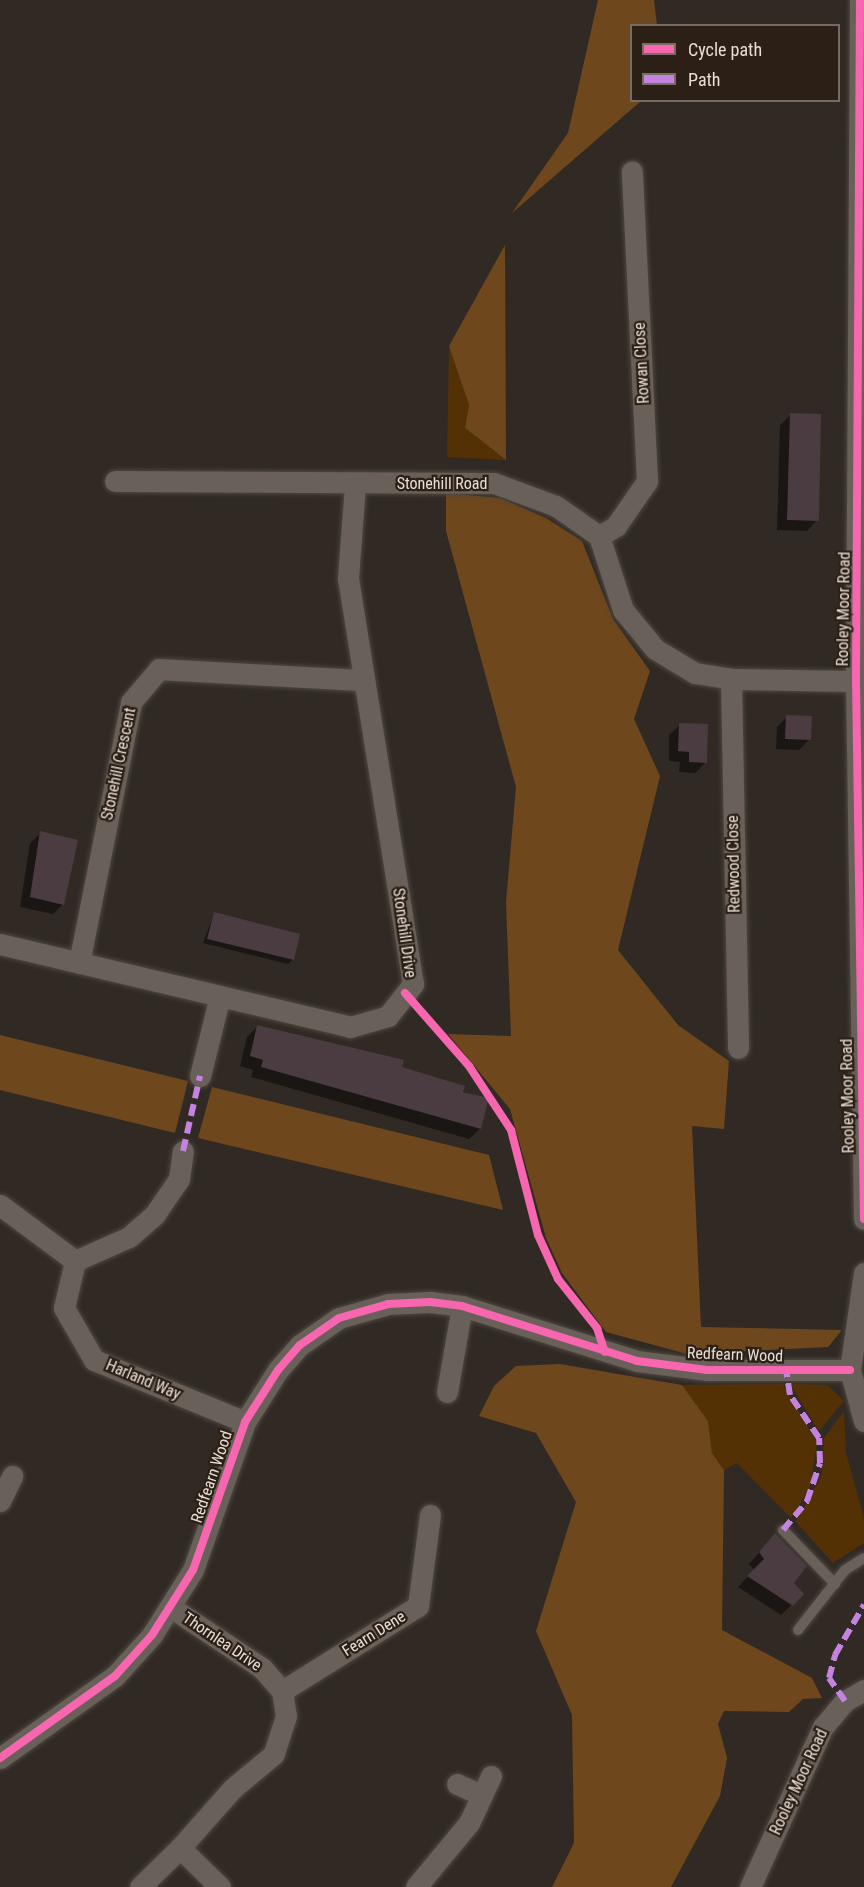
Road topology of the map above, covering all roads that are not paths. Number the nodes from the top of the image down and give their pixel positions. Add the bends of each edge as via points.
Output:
1 (860, 0) edge
2 (632, 171) dead end
3 (861, 267) edge
4 (115, 481) dead end
5 (355, 484) junction
6 (599, 536) junction
7 (730, 679) junction
8 (364, 680) junction
9 (856, 681) junction
10 (861, 883) edge
11 (0, 944) edge
12 (79, 963) junction
13 (220, 996) junction
14 (738, 1048) dead end
15 (200, 1076) dead end
16 (183, 1150) dead end
17 (0, 1205) edge
18 (864, 1219) edge
19 (75, 1261) junction
20 (864, 1273) edge
21 (462, 1306) junction
22 (850, 1370) junction
23 (447, 1392) dead end
24 (864, 1421) edge
25 (245, 1422) junction
26 (430, 1515) dead end
27 (783, 1530) dead end
28 (864, 1558) edge
29 (835, 1584) junction
30 (172, 1608) junction
31 (798, 1630) dead end
32 (864, 1690) edge
33 (282, 1691) junction
34 (0, 1758) edge
35 (457, 1784) dead end
36 (180, 1848) junction
37 (140, 1887) edge
38 (220, 1887) edge
39 (416, 1887) edge
40 (750, 1887) edge

1 - 3 street, Rooley Moor Road
2 - 6 street, Rowan Close via 647,481 616,526
3 - 9 street, Rooley Moor Road
4 - 5 street, Stonehill Road
5 - 6 street, Stonehill Road via 494,483 556,506
5 - 8 street, Stonehill Drive via 348,578
6 - 7 street via 623,610 655,649 695,673
7 - 9 street
7 - 14 street, Redwood Close
8 - 12 street, Stonehill Crescent via 159,669 131,702
8 - 13 street, Stonehill Drive via 413,984 388,1016 350,1027
9 - 10 street, Rooley Moor Road
10 - 18 street, Rooley Moor Road
11 - 12 street, Stonehill Drive
12 - 13 street, Stonehill Drive
13 - 15 street
16 - 19 street via 179,1179 155,1214 129,1237
17 - 19 street
19 - 25 street, Harland Way via 64,1308 94,1360
20 - 22 street
21 - 22 street, Redfearn Wood via 637,1361 707,1370
21 - 23 street
21 - 25 street, Redfearn Wood via 388,1304 339,1318 300,1345 278,1370
22 - 24 street
25 - 30 street, Redfearn Wood via 193,1570
26 - 33 street, Fearn Dene via 418,1606
27 - 29 lane
28 - 29 lane
29 - 31 lane
30 - 33 street, Thornlea Drive via 262,1668
30 - 34 street, Redfearn Wood via 115,1676
32 - 40 street, Rooley Moor Road via 845,1701 823,1727
33 - 36 street via 286,1716 274,1754 233,1788
35 - 39 street via 486,1786 456,1842
36 - 37 street
36 - 38 street

